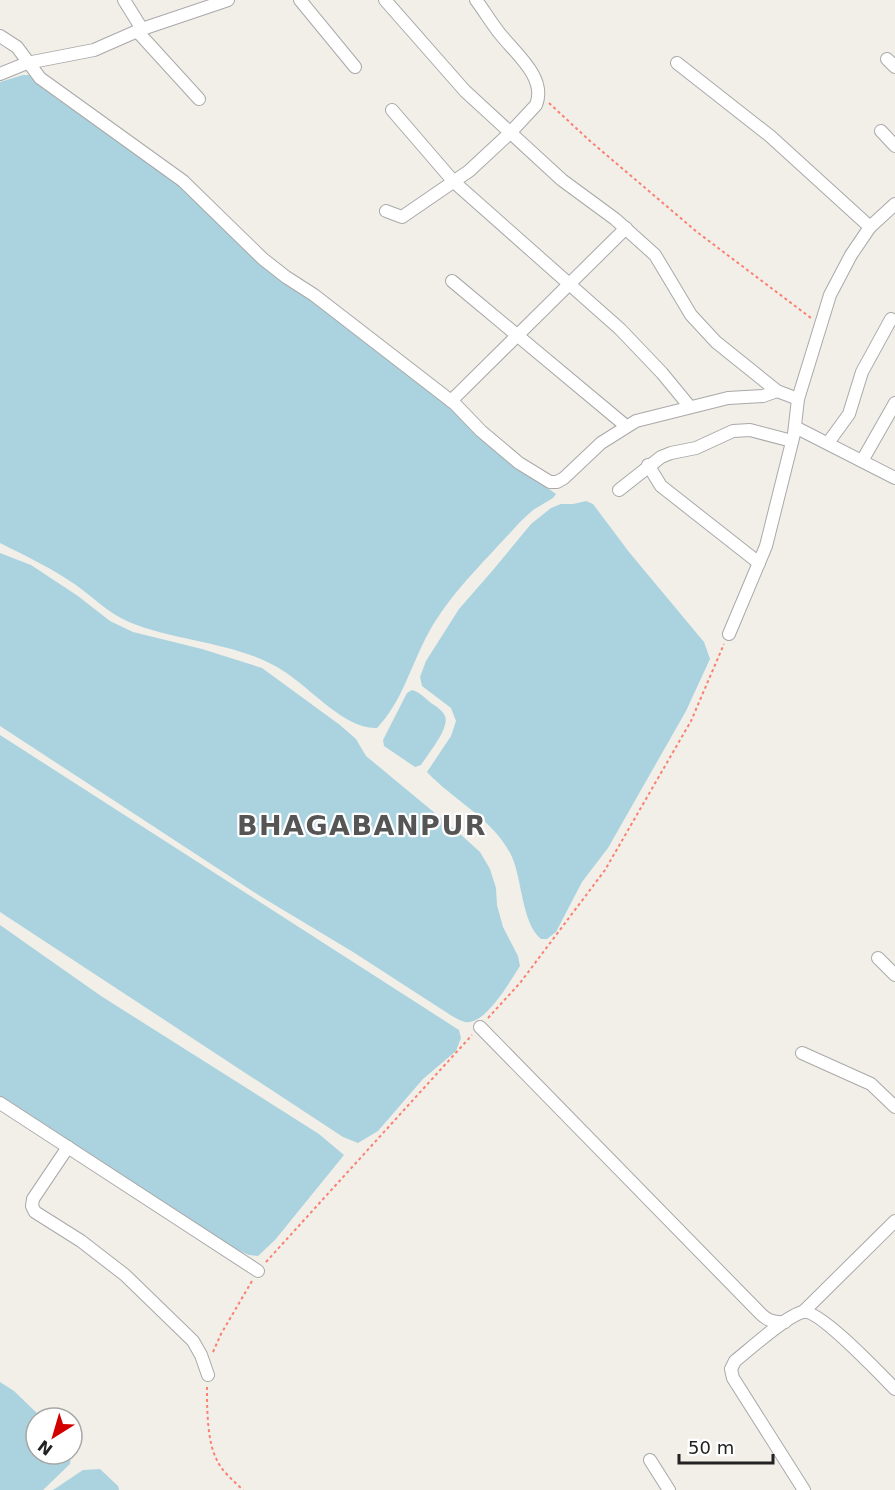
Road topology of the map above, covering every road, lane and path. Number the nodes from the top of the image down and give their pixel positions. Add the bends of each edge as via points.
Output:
1 (124, 0) edge
2 (228, 0) edge
3 (300, 0) edge
4 (385, 0) edge
5 (476, 0) edge
6 (139, 30) junction
7 (0, 36) edge
8 (27, 63) junction
9 (677, 63) dead end
10 (355, 68) dead end
11 (0, 74) edge
12 (538, 93) junction
13 (199, 99) dead end
14 (392, 110) dead end
15 (881, 131) dead end
16 (510, 133) junction
17 (895, 146) edge
18 (454, 182) junction
19 (895, 204) edge
20 (386, 211) dead end
21 (870, 227) junction
22 (626, 228) junction
23 (453, 281) dead end
24 (569, 284) junction
25 (812, 318) dead end
26 (891, 319) dead end
27 (518, 336) junction
28 (777, 391) junction
29 (798, 399) junction
30 (451, 401) junction
31 (895, 403) edge
32 (690, 407) junction
33 (626, 426) junction
34 (795, 428) junction
35 (792, 441) junction
36 (828, 443) junction
37 (862, 461) junction
38 (648, 465) junction
39 (895, 478) edge
40 (619, 490) dead end
41 (759, 563) junction
42 (729, 633) joint
43 (879, 958) dead end
44 (895, 975) edge
45 (480, 1027) junction
46 (802, 1053) dead end
47 (0, 1103) edge
48 (895, 1107) edge
49 (68, 1148) junction
50 (895, 1221) edge
51 (258, 1271) junction
52 (803, 1312) junction
53 (785, 1322) junction
54 (208, 1375) junction
55 (895, 1389) edge
56 (650, 1460) dead end
57 (243, 1490) edge
58 (669, 1490) edge
59 (804, 1490) edge

1 - 6 street
2 - 6 street
3 - 10 street
4 - 16 street via 465,91
5 - 12 street via 533,74
6 - 8 street via 94,50
6 - 13 street
7 - 8 street via 17,47
8 - 11 street
8 - 30 street via 40,78 183,181 274,268
9 - 21 street via 770,136
12 - 16 street via 536,105
12 - 25 path via 697,232
14 - 18 street
15 - 17 street
16 - 18 street
16 - 22 street via 562,180
18 - 20 street via 407,215
18 - 24 street
19 - 21 street
21 - 29 street via 830,295
22 - 24 street
22 - 28 street via 655,255 697,322
23 - 27 street
24 - 27 street
24 - 32 street via 620,329
26 - 36 street via 862,372 849,414
27 - 30 street
27 - 33 street
28 - 29 street
28 - 32 street
29 - 34 street
30 - 33 street via 519,463 550,482 564,478 601,443
31 - 37 street
32 - 33 street
34 - 35 street
34 - 36 street
35 - 38 street via 741,429
35 - 41 street
36 - 37 street
37 - 39 street
38 - 40 street
38 - 41 street via 670,494
41 - 42 street
42 - 45 path via 691,721 604,870 520,983
43 - 44 street
45 - 51 path
45 - 53 street via 766,1319
46 - 48 street via 871,1084
47 - 49 street
49 - 51 street
49 - 54 street via 33,1199 35,1212 96,1252 142,1291 193,1341
50 - 52 street
51 - 54 path via 213,1350
52 - 53 street
52 - 55 street via 826,1322
53 - 59 street via 735,1361 731,1370
54 - 57 path via 207,1403 215,1457
56 - 58 street

